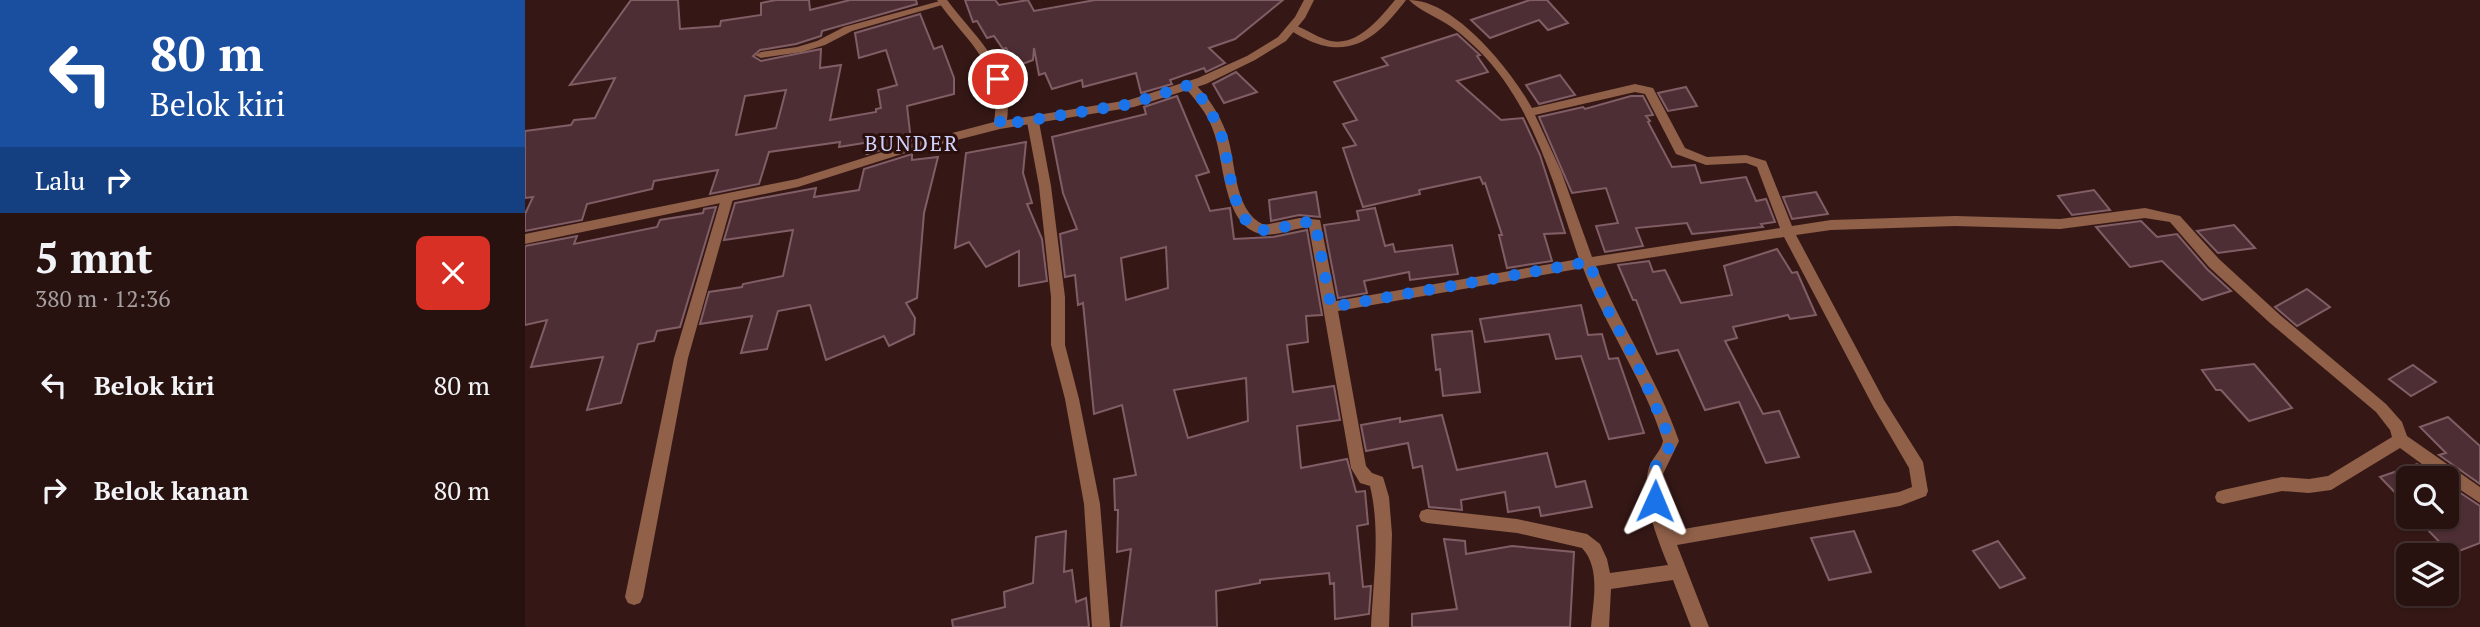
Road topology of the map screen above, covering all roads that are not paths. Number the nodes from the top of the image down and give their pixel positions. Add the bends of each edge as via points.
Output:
1 (1309, 0) edge
2 (1401, 0) edge
3 (1414, 0) edge
4 (943, 2) edge
5 (1292, 27) junction
6 (761, 55) dead end
7 (1189, 85) junction
8 (1531, 112) junction
9 (1033, 121) junction
10 (1000, 125) junction
11 (727, 200) junction
12 (1789, 232) junction
13 (525, 240) edge
14 (1589, 262) junction
15 (1331, 307) junction
16 (2400, 440) junction
17 (2480, 496) edge
18 (2223, 497) dead end
19 (1427, 516) dead end
20 (1669, 539) junction
21 (1680, 570) junction
22 (1602, 582) junction
23 (634, 597) dead end
24 (1101, 627) edge
25 (1380, 627) edge
26 (1600, 627) edge
27 (1699, 627) edge

1 - 5 street
2 - 5 street via 1369,33 1344,45
3 - 8 street via 1447,16 1487,52
4 - 6 street via 848,29 798,50
4 - 10 street via 998,79
5 - 7 street via 1282,39 1251,58
7 - 9 street via 1130,104
7 - 15 street via 1200,94 1220,131 1239,208 1253,226 1266,230 1315,223
8 - 12 street via 1635,88 1649,91 1680,151 1706,161 1745,159 1762,164
8 - 14 street
9 - 10 street
9 - 24 street via 1055,269 1059,345 1092,504
10 - 11 street
11 - 13 street
11 - 23 street via 681,358
12 - 14 street
12 - 16 street via 1901,221 2060,224 2145,213 2168,215 2275,319 2381,408 2397,427
12 - 20 street via 1917,467 1920,491 1900,499
14 - 15 street
14 - 20 street via 1671,441 1655,472 1655,501
15 - 25 street via 1359,468 1379,488
16 - 17 street
16 - 18 street via 2331,483 2282,484
19 - 22 street via 1517,526 1587,542 1598,555
20 - 21 street
21 - 22 street
21 - 27 street
22 - 26 street

